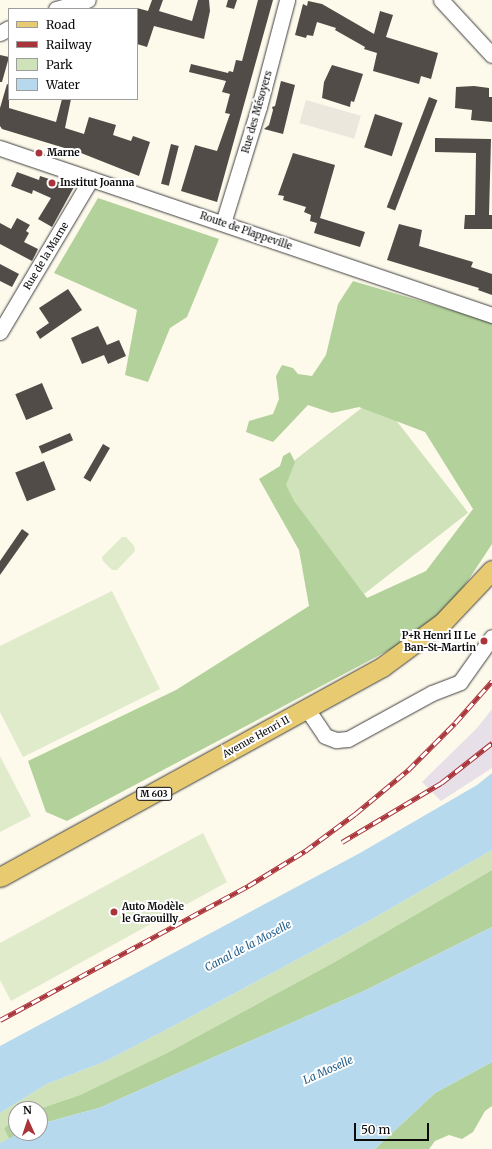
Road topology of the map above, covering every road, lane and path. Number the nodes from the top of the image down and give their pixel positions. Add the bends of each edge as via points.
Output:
1 (88, 0) edge
2 (287, 0) edge
3 (441, 0) edge
4 (60, 8) edge
5 (492, 55) edge
6 (0, 148) edge
7 (91, 179) junction
8 (223, 223) junction
9 (492, 315) edge
10 (0, 332) edge
11 (492, 570) edge
12 (492, 637) edge
13 (307, 709) junction
14 (0, 877) edge

1 - 4 street
2 - 8 street, Rue des Mésoyers via 259,108
3 - 5 street
6 - 7 street, Route de Plappeville
7 - 8 street, Route de Plappeville
7 - 10 street, Rue de la Marne
8 - 9 street, Route de Plappeville
11 - 13 main road, Avenue Henri II / M 603 via 442,623 409,648 382,667
12 - 13 street via 460,682 432,693 348,739 336,740 325,736
13 - 14 main road, Avenue Henri II / M 603

